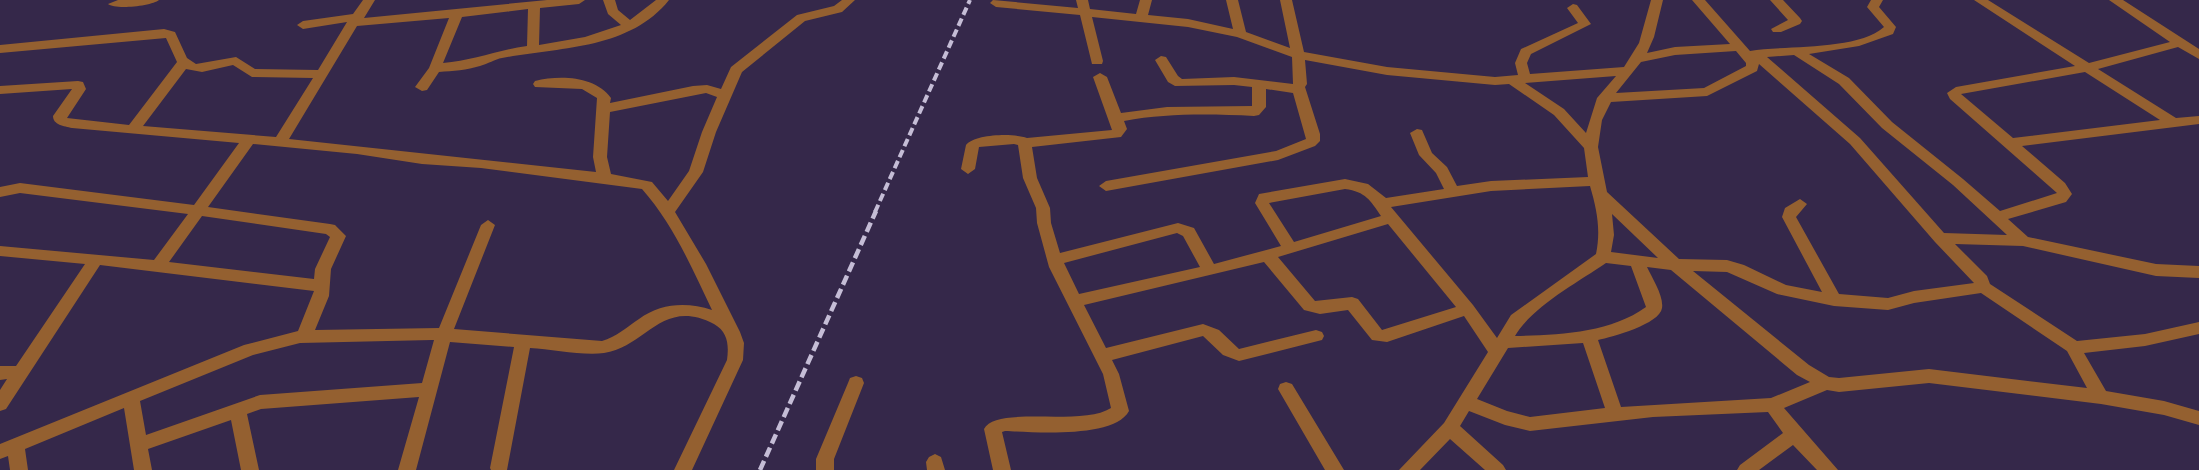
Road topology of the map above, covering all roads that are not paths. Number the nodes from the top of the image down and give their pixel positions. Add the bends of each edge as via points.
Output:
1 (153, 0) edge
2 (369, 0) edge
3 (579, 0) edge
4 (609, 0) edge
5 (663, 0) edge
6 (849, 0) edge
7 (1146, 0) edge
8 (1232, 0) edge
9 (1286, 0) edge
10 (1657, 0) edge
11 (1698, 0) edge
12 (1776, 0) edge
13 (1877, 0) edge
14 (1980, 0) edge
15 (2115, 0) edge
16 (996, 3) dead end
17 (114, 4) dead end
18 (534, 6) junction
19 (1083, 6) edge
20 (1574, 8) dead end
21 (457, 14) junction
22 (1141, 18) junction
23 (356, 20) junction
24 (303, 25) dead end
25 (629, 26) junction
26 (1777, 29) dead end
27 (1240, 34) junction
28 (2179, 43) junction
29 (0, 49) edge
30 (533, 50) junction
31 (1748, 52) junction
32 (1797, 52) junction
33 (1298, 55) junction
34 (2199, 55) edge
35 (1161, 60) dead end
36 (1097, 61) dead end
37 (184, 62) junction
38 (1631, 65) junction
39 (435, 68) junction
40 (2087, 68) junction
41 (322, 74) junction
42 (1100, 77) dead end
43 (1518, 79) junction
44 (540, 84) dead end
45 (1259, 84) junction
46 (422, 87) dead end
47 (1298, 87) junction
48 (0, 90) edge
49 (724, 95) junction
50 (1604, 98) junction
51 (603, 108) junction
52 (1116, 118) junction
53 (2199, 120) edge
54 (2175, 123) junction
55 (134, 128) junction
56 (1417, 133) dead end
57 (250, 138) junction
58 (281, 141) junction
59 (1025, 142) junction
60 (2010, 143) junction
61 (1591, 147) junction
62 (968, 170) dead end
63 (605, 178) junction
64 (1106, 186) dead end
65 (1600, 188) junction
66 (0, 192) edge
67 (1454, 193) junction
68 (1383, 203) junction
69 (1800, 204) dead end
70 (200, 210) junction
71 (668, 213) junction
72 (1998, 217) junction
73 (1391, 218) junction
74 (488, 225) dead end
75 (1940, 238) junction
76 (2024, 241) junction
77 (1290, 248) junction
78 (0, 251) edge
79 (1267, 255) junction
80 (1603, 257) junction
81 (96, 259) junction
82 (1055, 260) junction
83 (1637, 262) junction
84 (1675, 265) junction
85 (158, 267) junction
86 (1209, 270) junction
87 (2199, 272) edge
88 (322, 286) junction
89 (1983, 287) junction
90 (1834, 300) junction
91 (1074, 301) junction
92 (1467, 309) junction
93 (726, 322) junction
94 (2199, 328) edge
95 (444, 335) junction
96 (1316, 336) dead end
97 (1589, 336) junction
98 (304, 337) junction
99 (523, 341) junction
100 (1500, 347) junction
101 (2074, 348) junction
102 (1102, 356) junction
103 (21, 372) junction
104 (0, 373) edge
105 (856, 383) dead end
106 (1826, 383) junction
107 (1286, 388) dead end
108 (429, 389) junction
109 (131, 397) junction
110 (2101, 397) junction
111 (1467, 403) junction
112 (0, 404) edge
113 (1772, 405) junction
114 (237, 409) junction
115 (1615, 414) junction
116 (2199, 418) edge
117 (1450, 428) junction
118 (1794, 434) junction
119 (139, 445) junction
120 (8, 449) edge
121 (498, 468) dead end
122 (19, 470) edge
123 (143, 470) edge
124 (250, 470) edge
125 (407, 470) edge
126 (683, 470) edge
127 (825, 470) edge
128 (1002, 470) edge
129 (1335, 470) edge
130 (1408, 470) edge
131 (1497, 470) edge
132 (1746, 470) edge
133 (1829, 470) edge

1 - 17 street
2 - 23 street
3 - 18 street
4 - 25 street via 612,11
5 - 25 street via 650,14
6 - 49 street via 838,9 809,15 792,24 736,70
7 - 22 street
8 - 27 street
9 - 33 street
10 - 38 street via 1647,37
11 - 31 street
12 - 26 street via 1796,21
13 - 32 street via 1873,7 1890,27 1889,31 1872,38
14 - 40 street
15 - 28 street
16 - 19 street
18 - 21 street
18 - 30 street
19 - 22 street
19 - 36 street
20 - 43 street via 1585,24 1525,52
21 - 23 street
21 - 39 street
22 - 27 street
23 - 24 street
23 - 41 street
25 - 30 street
27 - 33 street
28 - 34 street
28 - 40 street
29 - 37 street via 164,33 171,35
30 - 39 street
31 - 32 street
31 - 38 street via 1675,51
31 - 50 street via 1752,68 1707,92
31 - 75 street via 1855,141
32 - 72 street via 1844,81 1887,124
33 - 43 street via 1387,71 1495,81
33 - 47 street
35 - 45 street via 1180,83
37 - 41 street via 198,67 236,61 252,73
37 - 55 street
38 - 43 street
38 - 50 street
39 - 46 street
40 - 54 street
40 - 60 street via 1954,93
41 - 58 street
42 - 52 street
43 - 61 street via 1559,112
44 - 51 street via 594,86 604,98
45 - 47 street
45 - 52 street via 1259,107 1254,112 1176,110
47 - 64 street via 1313,134 1310,143 1278,155
48 - 55 street via 78,85 79,89 60,113 60,120
49 - 51 street via 707,89 693,90
49 - 71 street via 696,172
50 - 61 street
51 - 63 street via 600,158
52 - 59 street via 1120,129 1116,134
53 - 54 street
54 - 60 street
55 - 57 street
56 - 67 street via 1426,155 1442,170
57 - 58 street
57 - 70 street
58 - 63 street
59 - 62 street via 1016,139 975,143
59 - 82 street via 1030,178 1043,208
60 - 72 street via 2065,194
61 - 65 street
63 - 71 street via 647,185
65 - 67 street via 1491,186
65 - 80 street via 1607,236
65 - 84 street
66 - 70 street via 28,189
67 - 68 street
68 - 73 street
68 - 77 street via 1363,187 1345,184 1264,198 1262,203
69 - 90 street via 1789,217
70 - 85 street
70 - 88 street via 336,232 337,242 323,269
71 - 93 street
72 - 76 street
73 - 77 street
73 - 92 street
74 - 95 street
75 - 76 street
75 - 89 street via 1981,280
76 - 87 street via 2148,269
77 - 79 street
78 - 81 street
79 - 86 street
79 - 92 street via 1310,306 1352,303 1378,336
80 - 83 street
80 - 100 street via 1517,319
81 - 85 street
81 - 103 street
82 - 86 street via 1178,228 1189,232
82 - 91 street
83 - 84 street
83 - 97 street via 1654,309 1619,327
84 - 90 street via 1727,266 1783,290
84 - 106 street via 1803,370
85 - 88 street
86 - 91 street
88 - 98 street
89 - 90 street via 1888,304
89 - 101 street
91 - 102 street
92 - 100 street
93 - 99 street via 690,311 674,312 652,318 609,346
93 - 126 street via 737,348 735,360
94 - 101 street via 2145,340
95 - 98 street
95 - 99 street
95 - 108 street
96 - 102 street via 1239,355 1203,330
97 - 100 street
97 - 115 street
98 - 109 street via 250,349
99 - 121 street
100 - 111 street
101 - 110 street
102 - 128 street via 1116,389 1120,411 1111,418 1062,425 996,426 993,436
103 - 104 street
103 - 112 street
105 - 127 street via 825,459
106 - 110 street via 1839,386 1929,376
106 - 113 street
107 - 129 street
108 - 114 street via 287,398
108 - 125 street
109 - 119 street
109 - 120 street
110 - 116 street
111 - 115 street via 1530,424
111 - 117 street
113 - 115 street
113 - 118 street
114 - 119 street
114 - 124 street
117 - 130 street
117 - 131 street
118 - 132 street
118 - 133 street
119 - 123 street
120 - 122 street

